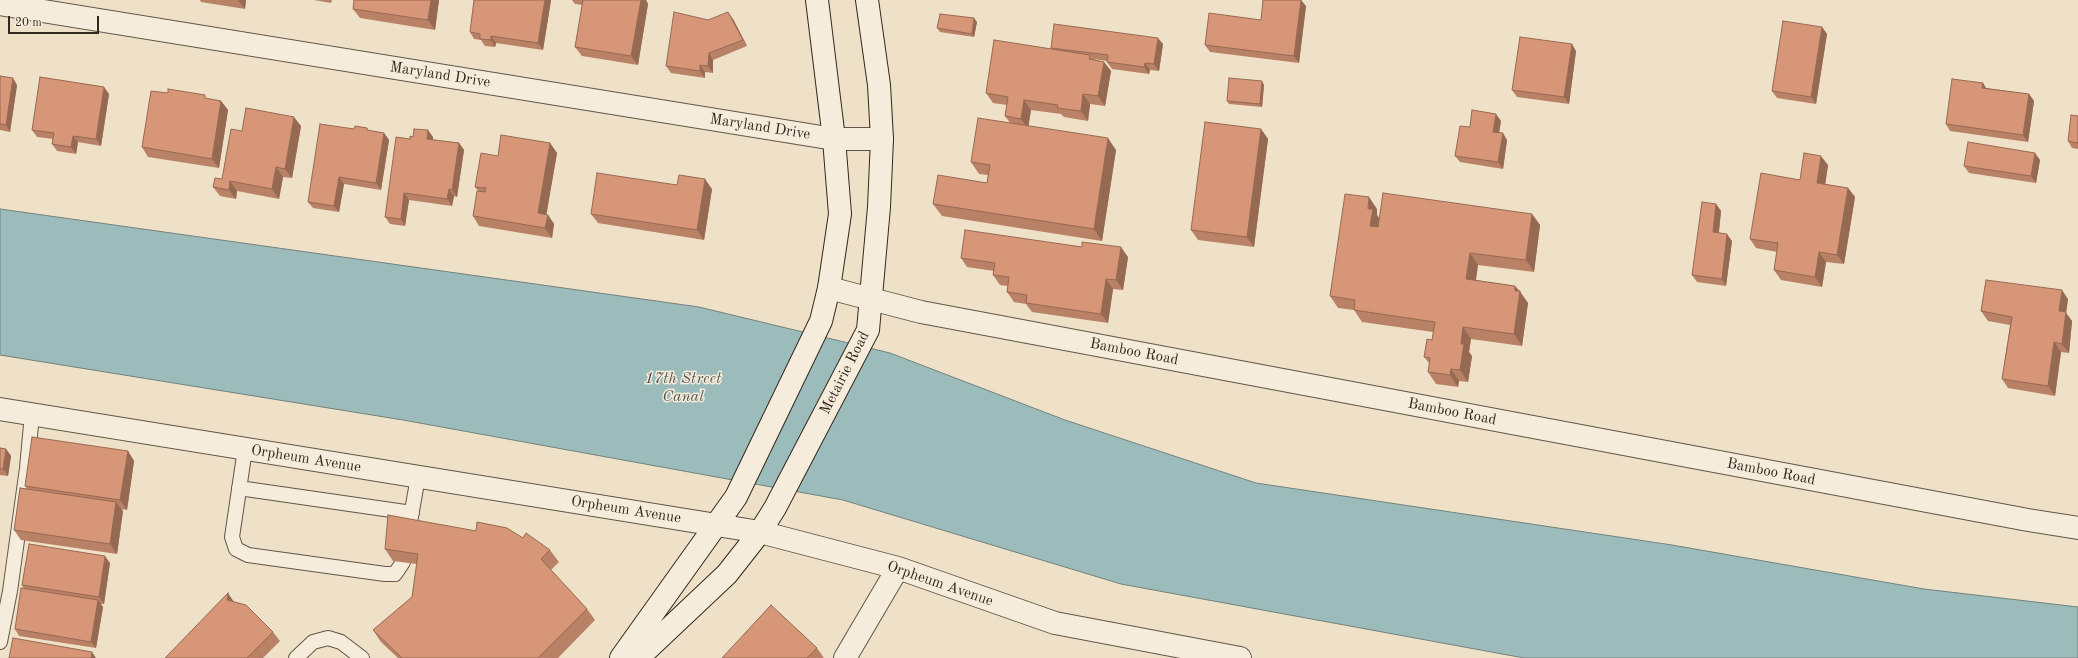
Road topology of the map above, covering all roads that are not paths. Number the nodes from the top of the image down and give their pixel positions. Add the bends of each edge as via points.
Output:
1 (817, 0) edge
2 (867, 0) edge
3 (0, 4) edge
4 (834, 139) junction
5 (882, 139) junction
6 (829, 288) junction
7 (870, 300) junction
8 (0, 409) edge
9 (32, 414) junction
10 (245, 449) junction
11 (418, 477) junction
12 (239, 488) junction
13 (412, 513) junction
14 (718, 525) junction
15 (2078, 528) edge
16 (409, 529) edge
17 (760, 532) junction
18 (403, 562) edge
19 (898, 568) junction
20 (0, 642) edge
21 (296, 658) edge
22 (362, 658) edge
23 (621, 658) edge
24 (638, 658) edge
25 (845, 658) edge
26 (1240, 658) edge

1 - 4 street
2 - 5 street, Metairie Road via 879,85
3 - 4 street, Maryland Drive
4 - 5 street, Maryland Drive
4 - 6 street via 840,214
5 - 7 street, Metairie Road via 879,207
6 - 7 street, Bamboo Road
6 - 14 street via 821,321 736,497
7 - 15 street, Bamboo Road via 944,317
7 - 17 street, Metairie Road via 868,330
8 - 9 street, Orpheum Avenue
9 - 10 street, Orpheum Avenue
9 - 20 lane via 11,583
10 - 11 street, Orpheum Avenue
10 - 12 lane
11 - 13 lane
11 - 14 street, Orpheum Avenue
12 - 13 lane
12 - 18 lane via 232,538 236,549 248,555 385,574 395,574
13 - 16 lane
14 - 17 street, Orpheum Avenue
14 - 23 street
17 - 19 street, Orpheum Avenue
17 - 24 street, Metairie Road via 727,574
19 - 25 street
19 - 26 street, Orpheum Avenue via 1055,623
21 - 22 lane via 313,642 328,638 341,642

